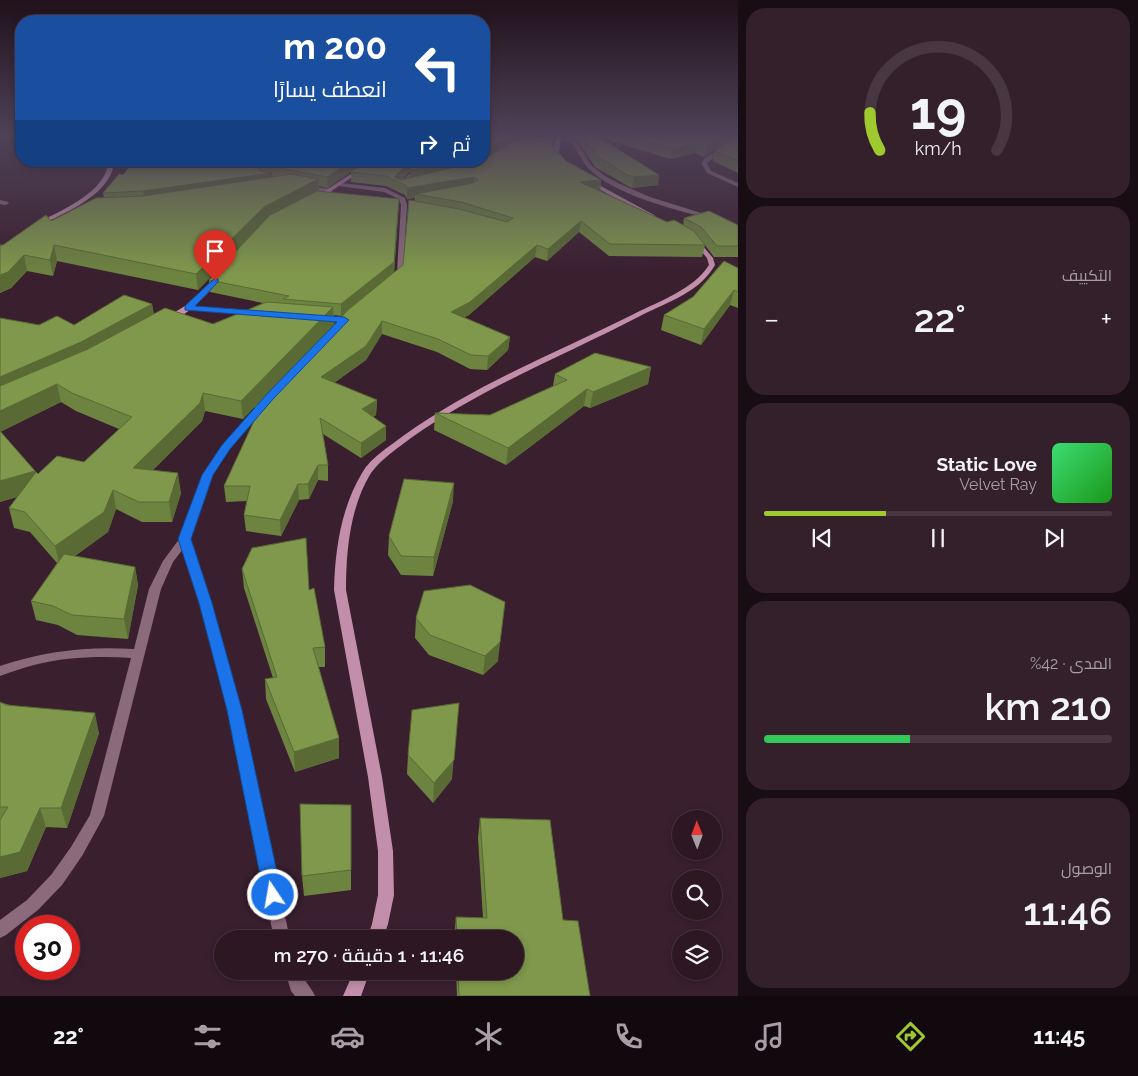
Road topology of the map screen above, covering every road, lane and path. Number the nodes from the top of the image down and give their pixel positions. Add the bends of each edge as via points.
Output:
1 (106, 180) edge
2 (347, 180) edge
3 (406, 180) edge
4 (589, 180) edge
5 (609, 180) edge
6 (409, 184) edge
7 (340, 185) junction
8 (298, 186) edge
9 (399, 187) junction
10 (394, 192) junction
11 (328, 195) junction
12 (309, 202) edge
13 (62, 210) junction
14 (82, 210) edge
15 (715, 218) edge
16 (660, 220) edge
17 (32, 228) edge
18 (688, 236) edge
19 (222, 274) edge
20 (388, 286) edge
21 (188, 308) junction
22 (266, 314) edge
23 (164, 322) edge
24 (270, 396) edge
25 (184, 539) junction
26 (139, 654) junction
27 (0, 671) edge
28 (0, 930) edge
29 (280, 930) edge
30 (377, 930) edge
31 (295, 980) edge
32 (358, 980) edge
33 (306, 996) edge
34 (352, 996) edge

1 - 13 street via 100,188
2 - 7 street
3 - 9 street
4 - 16 street
5 - 15 street
6 - 9 street
7 - 10 street
7 - 11 street
8 - 11 street
9 - 10 street
10 - 20 street via 406,203 400,272
11 - 12 street
13 - 14 street
13 - 17 street
18 - 30 street via 710,258 709,272 685,290 434,418 368,472 355,499 344,534 340,590 385,842 388,890
19 - 21 street
21 - 22 street
21 - 23 street
24 - 25 street via 226,447 208,475
25 - 26 street via 160,575
25 - 29 street via 206,603 234,710
26 - 27 street via 73,653 26,662
26 - 28 street via 97,816 56,883 29,910
31 - 33 street
32 - 34 street

